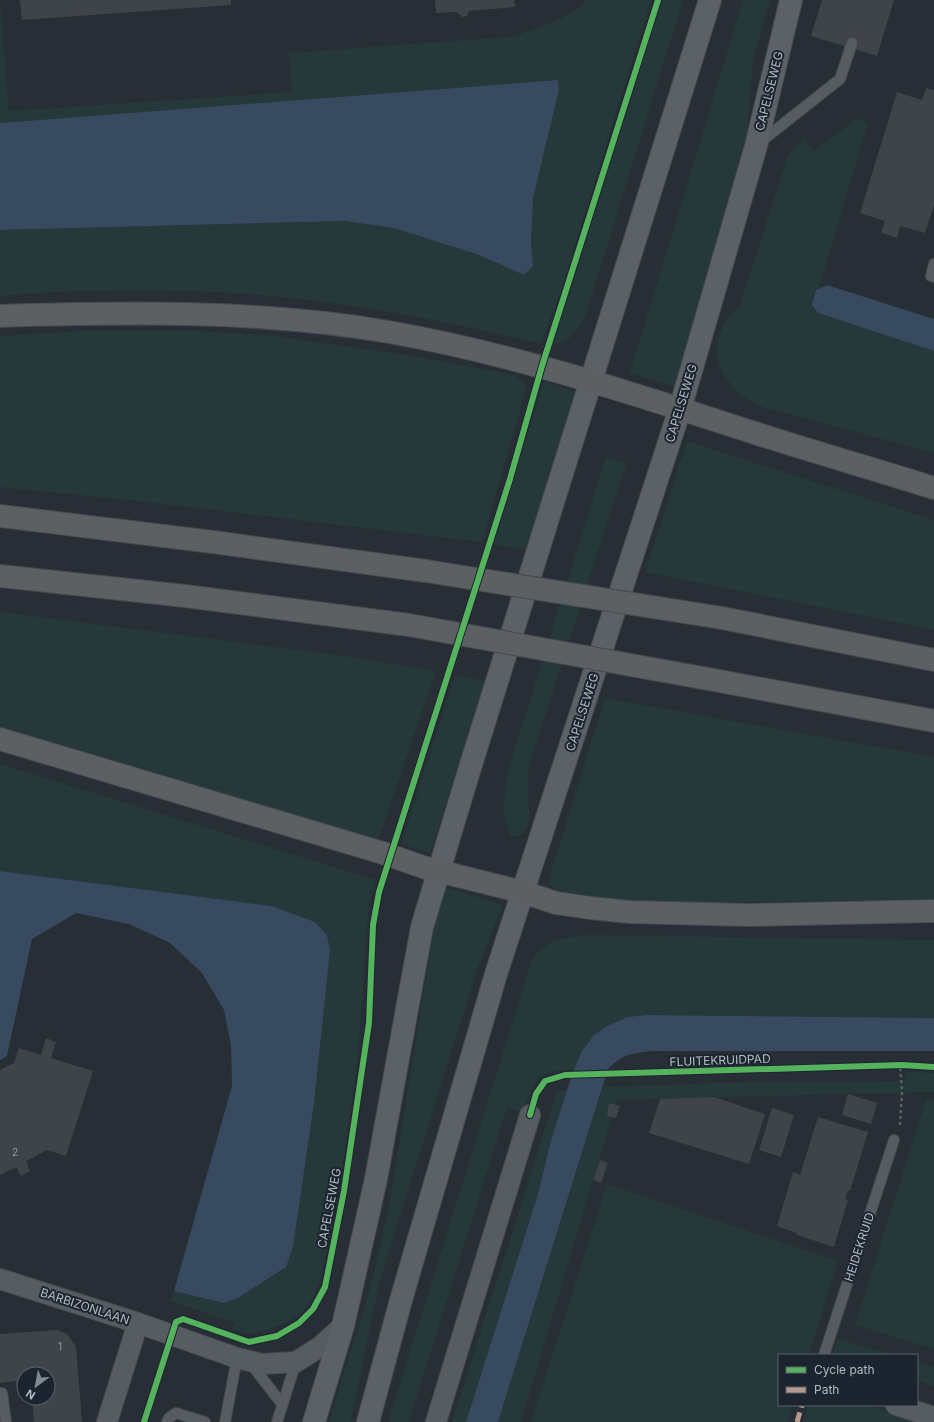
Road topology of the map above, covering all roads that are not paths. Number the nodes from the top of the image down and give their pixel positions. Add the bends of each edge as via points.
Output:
1 (710, 0) edge
2 (791, 0) edge
3 (852, 43) dead end
4 (756, 146) junction
5 (934, 264) edge
6 (932, 276) edge
7 (0, 316) edge
8 (591, 380) junction
9 (680, 409) junction
10 (934, 488) edge
11 (0, 516) edge
12 (0, 576) edge
13 (934, 660) edge
14 (934, 721) edge
15 (0, 739) edge
16 (438, 871) junction
17 (523, 892) junction
18 (934, 911) edge
19 (530, 1115) dead end
20 (894, 1140) road end
21 (0, 1279) edge
22 (138, 1323) junction
23 (343, 1326) junction
24 (824, 1354) edge
25 (243, 1359) junction
26 (296, 1362) junction
27 (2, 1393) dead end
28 (282, 1404) junction
29 (899, 1406) edge
30 (934, 1417) edge
31 (6, 1422) edge
32 (107, 1422) edge
33 (167, 1422) edge
34 (205, 1422) edge
35 (225, 1422) edge
36 (277, 1422) edge
37 (314, 1422) edge
38 (368, 1422) edge
39 (436, 1422) edge

1 - 8 main road
2 - 4 main road, CAPELSEWEG
3 - 4 lane via 840,79
4 - 9 main road, CAPELSEWEG
5 - 6 lane
7 - 8 highway via 128,312 252,317 322,323 466,347
8 - 9 highway
8 - 16 main road
9 - 10 highway
9 - 17 main road, CAPELSEWEG
11 - 13 highway, bridge via 426,571 722,618
12 - 14 highway, bridge via 185,596 409,625
15 - 16 highway
16 - 17 highway
16 - 23 main road via 422,927 376,1179
17 - 18 highway via 556,903 630,912 747,915
17 - 38 main road, CAPELSEWEG via 445,1147
19 - 39 street
20 - 24 lane, HEIDEKRUID
21 - 22 street, BARBIZONLAAN
22 - 25 street
22 - 32 street, BARBIZONLAAN
23 - 26 street via 321,1346
23 - 37 main road
25 - 26 street via 262,1364
25 - 28 lane
25 - 35 lane
26 - 28 lane
27 - 31 lane
28 - 36 lane
29 - 30 street
33 - 34 lane via 176,1413

